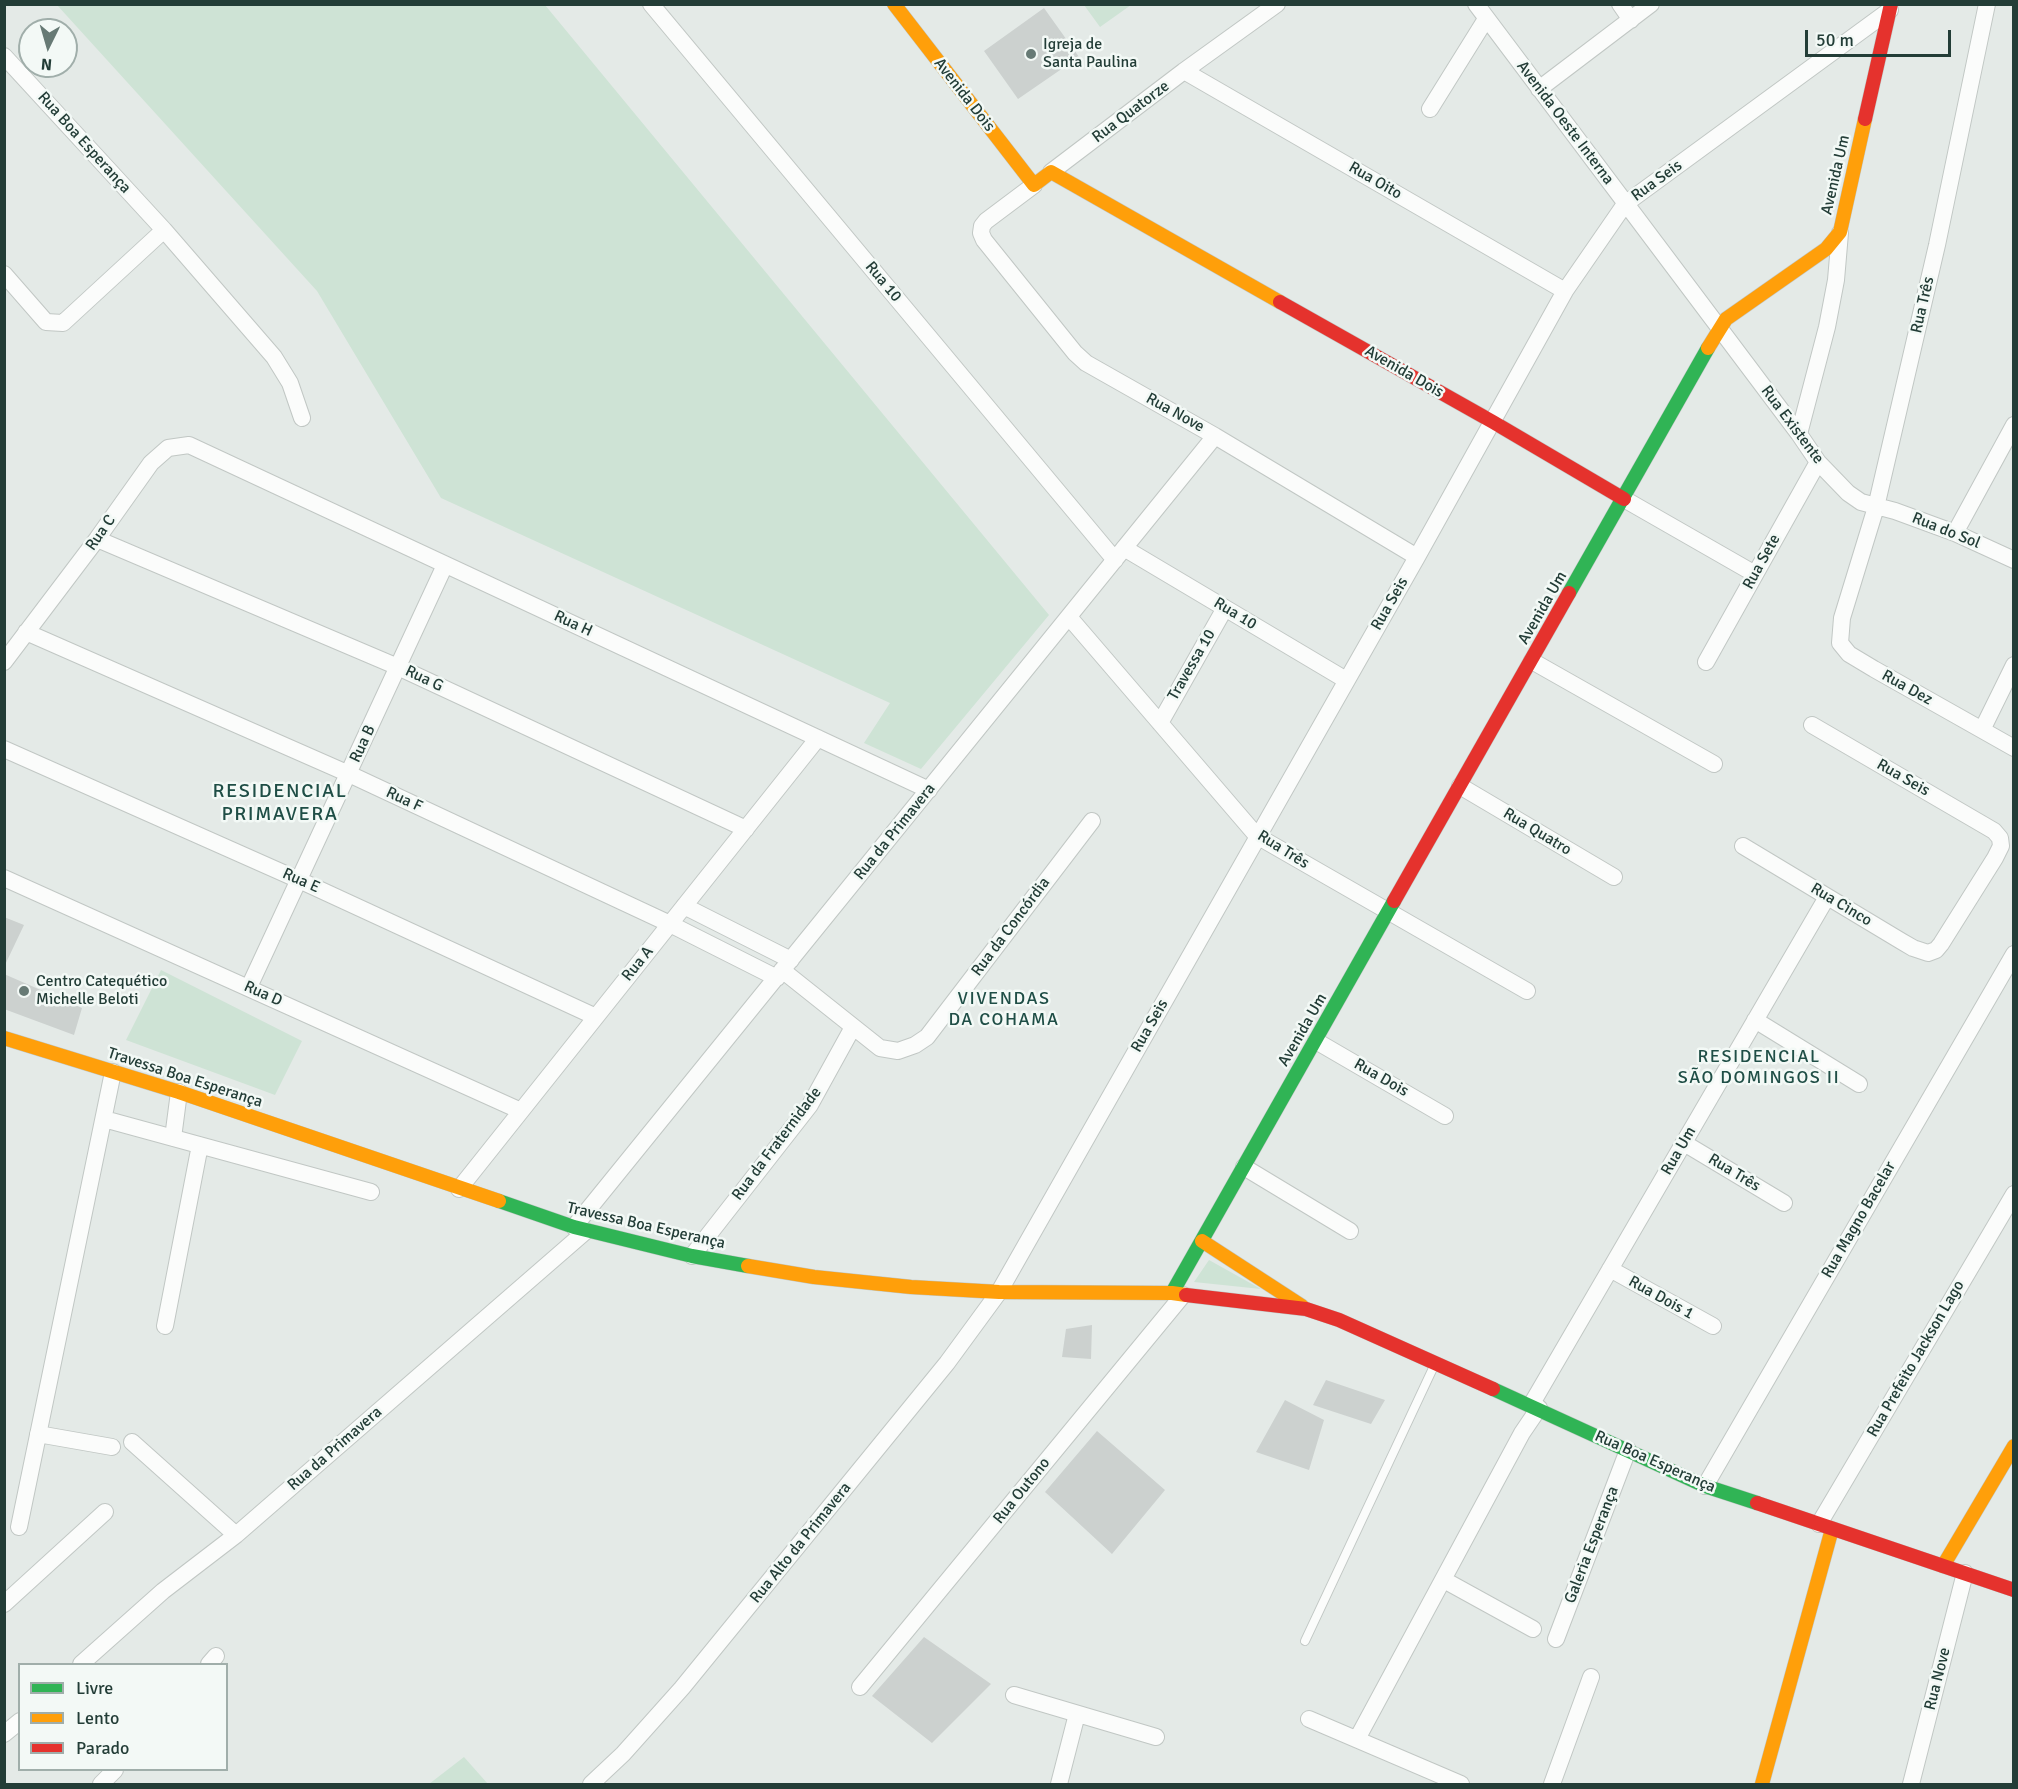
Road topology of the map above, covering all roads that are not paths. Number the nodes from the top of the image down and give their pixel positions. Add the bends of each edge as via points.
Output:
1 (651, 4) edge
2 (1277, 4) edge
3 (1476, 4) edge
4 (1620, 4) edge
5 (1651, 4) edge
6 (1988, 4) edge
7 (902, 7) edge
8 (1890, 7) edge
9 (1486, 19) junction
10 (1631, 20) junction
11 (4, 56) edge
12 (1184, 71) junction
13 (1539, 89) junction
14 (1431, 109) dead end
15 (1051, 172) junction
16 (1034, 185) junction
17 (1625, 204) junction
18 (986, 221) joint
19 (164, 231) junction
20 (1840, 232) junction
21 (4, 274) edge
22 (1565, 291) junction
23 (1719, 329) junction
24 (302, 417) dead end
25 (1493, 422) junction
26 (2013, 426) edge
27 (1799, 434) junction
28 (1215, 436) junction
29 (218, 457) joint
30 (1818, 462) junction
31 (1624, 499) junction
32 (1876, 507) junction
33 (1955, 533) junction
34 (97, 539) junction
35 (1119, 554) junction
36 (1417, 557) junction
37 (2013, 560) edge
38 (445, 565) junction
39 (1755, 574) junction
40 (1847, 602) joint
41 (1225, 608) junction
42 (1069, 616) junction
43 (26, 632) junction
44 (1532, 661) junction
45 (4, 662) edge
46 (1706, 662) dead end
47 (2013, 665) edge
48 (398, 668) junction
49 (1346, 680) junction
50 (1160, 723) junction
51 (1812, 725) dead end
52 (1982, 730) junction
53 (818, 738) junction
54 (2013, 748) edge
55 (4, 749) edge
56 (1714, 764) dead end
57 (349, 774) junction
58 (1460, 786) junction
59 (929, 790) junction
60 (1092, 821) dead end
61 (746, 830) junction
62 (1257, 836) junction
63 (1743, 846) dead end
64 (1614, 877) dead end
65 (4, 878) edge
66 (299, 880) junction
67 (1827, 897) junction
68 (684, 906) junction
69 (1389, 912) junction
70 (670, 924) junction
71 (1941, 944) joint
72 (2013, 954) edge
73 (783, 969) junction
74 (249, 987) junction
75 (1527, 991) dead end
76 (596, 1017) junction
77 (1755, 1020) junction
78 (853, 1027) junction
79 (4, 1038) edge
80 (1316, 1041) junction
81 (113, 1072) junction
82 (1859, 1084) dead end
83 (179, 1092) junction
84 (521, 1111) junction
85 (1446, 1116) dead end
86 (104, 1119) junction
87 (173, 1138) junction
88 (1684, 1143) junction
89 (200, 1145) junction
90 (1244, 1167) junction
91 (459, 1189) junction
92 (370, 1192) dead end
93 (2013, 1194) edge
94 (1784, 1203) dead end
95 (580, 1229) junction
96 (1350, 1231) dead end
97 (1202, 1241) junction
98 (692, 1256) junction
99 (1610, 1269) junction
100 (999, 1292) junction
101 (1178, 1294) junction
102 (1306, 1309) junction
103 (165, 1326) dead end
104 (1713, 1326) dead end
105 (1436, 1363) junction
106 (1535, 1407) junction
107 (38, 1434) junction
108 (132, 1442) dead end
109 (2013, 1446) edge
110 (112, 1447) dead end
111 (1628, 1450) junction
112 (1705, 1486) junction
113 (105, 1512) dead end
114 (1826, 1526) junction
115 (19, 1527) dead end
116 (236, 1535) junction
117 (1943, 1566) junction
118 (1965, 1574) junction
119 (1444, 1580) junction
120 (2013, 1590) edge
121 (4, 1604) edge
122 (1533, 1629) dead end
123 (1556, 1639) dead end
124 (1305, 1641) dead end
125 (83, 1663) edge
126 (1591, 1677) dead end
127 (860, 1687) dead end
128 (1014, 1695) dead end
129 (1077, 1714) junction
130 (1309, 1719) dead end
131 (18, 1722) edge
132 (4, 1734) edge
133 (1156, 1737) dead end
134 (1357, 1738) junction
135 (114, 1771) edge
136 (101, 1785) edge
137 (591, 1785) edge
138 (1059, 1785) edge
139 (1461, 1785) edge
140 (1552, 1785) edge
141 (1762, 1785) edge
142 (1911, 1785) edge

1 - 35 street, Rua 10
2 - 12 street, Rua Quatorze
3 - 9 street, Avenida Oeste Interna
4 - 10 street
5 - 10 street
6 - 32 street, Rua Três
7 - 16 street, Avenida Dois
8 - 17 street, Rua Seis
8 - 20 street, Avenida Um
9 - 13 street, Avenida Oeste Interna
9 - 14 street
10 - 13 street
11 - 19 street, Rua Boa Esperança
12 - 15 street, Rua Quatorze
12 - 22 street, Rua Oito
13 - 17 street, Avenida Oeste Interna
15 - 16 street, Rua Quatorze
15 - 25 street, Avenida Dois
16 - 18 street, Rua Quatorze
17 - 22 street, Rua Seis
17 - 23 street, Avenida Oeste Interna
18 - 28 street, Rua Nove via 981,233 984,240 1075,353
19 - 21 street via 63,323 46,322
19 - 24 street, Rua Boa Esperança via 274,357 291,382
20 - 23 street, Avenida Um via 1826,249 1736,310
20 - 27 street via 1827,327
22 - 25 street, Rua Seis
23 - 27 street, Rua Existente
23 - 31 street, Avenida Um
25 - 31 street, Avenida Dois
25 - 36 street, Rua Seis
26 - 33 street
27 - 30 street, Rua Existente
28 - 35 street, Rua da Primavera
28 - 36 street, Rua Nove
29 - 34 street, Rua C via 189,445 168,448 151,463
29 - 38 street, Rua H
30 - 32 street, Rua Existente via 1848,493
30 - 39 street, Rua Sete
31 - 39 street, Avenida Dois
31 - 44 street, Avenida Um
32 - 33 street, Rua do Sol
32 - 40 street, Rua Três
33 - 37 street, Rua do Sol
34 - 43 street, Rua C
34 - 48 street, Rua G
35 - 41 street, Rua 10
35 - 42 street, Rua da Primavera
36 - 49 street, Rua Seis
38 - 48 street, Rua B
38 - 53 street, Rua H
39 - 46 street, Rua Sete
40 - 52 street, Rua Dez via 1840,643 1849,654
41 - 49 street, Rua 10
41 - 50 street, Travessa 10
42 - 50 street, Rua Três
42 - 59 street, Rua da Primavera
43 - 45 street, Rua C
43 - 57 street, Rua F
44 - 56 street
44 - 58 street, Avenida Um
47 - 52 street
48 - 57 street, Rua B
48 - 61 street, Rua G
49 - 62 street, Rua Seis
50 - 62 street, Rua Três
51 - 71 street, Rua Seis via 2000,838 2001,846
52 - 54 street, Rua Dez
53 - 59 street, Rua H
53 - 61 street, Rua A
55 - 66 street, Rua E
57 - 66 street, Rua B
57 - 70 street, Rua F
58 - 64 street, Rua Quatro
58 - 69 street, Avenida Um
59 - 73 street, Rua da Primavera
60 - 78 street, Rua da Concórdia via 927,1037 906,1049 889,1050
61 - 68 street, Rua A
62 - 69 street, Rua Três
62 - 100 street, Rua Seis
63 - 67 street, Rua Cinco
65 - 74 street, Rua D
66 - 74 street, Rua B
66 - 76 street, Rua E
67 - 71 street, Rua Cinco via 1913,948 1928,953
67 - 77 street, Rua Um
68 - 70 street, Rua A
68 - 73 street
69 - 75 street, Rua Três
69 - 80 street, Avenida Um
70 - 73 street, Rua F
70 - 76 street, Rua A
72 - 112 street, Rua Magno Bacelar
73 - 78 street, Rua da Concórdia
73 - 95 street, Rua da Primavera
74 - 84 street, Rua D
76 - 84 street, Rua A
77 - 82 street
77 - 88 street, Rua Um
78 - 98 street, Rua da Fraternidade via 810,1105
79 - 81 street, Travessa Boa Esperança
80 - 85 street, Rua Dois
80 - 90 street, Avenida Um
81 - 83 street, Travessa Boa Esperança
81 - 86 street
83 - 87 street
83 - 91 street, Travessa Boa Esperança
84 - 91 street, Rua A
86 - 87 street
86 - 107 street
87 - 89 street
88 - 94 street, Rua Três
88 - 99 street, Rua Um
89 - 92 street
89 - 103 street
90 - 96 street
90 - 97 street, Avenida Um
91 - 95 street, Travessa Boa Esperança
93 - 114 street, Rua Prefeito Jackson Lago
95 - 98 street, Travessa Boa Esperança
95 - 116 street, Rua da Primavera
97 - 101 street, Avenida Um
97 - 102 street
98 - 100 street, Travessa Boa Esperança via 814,1277
99 - 104 street, Rua Dois 1
99 - 106 street, Rua Um
100 - 101 street, Travessa Boa Esperança
100 - 137 street, Rua Alto da Primavera via 928,1388 689,1679
101 - 102 street, Travessa Boa Esperança
101 - 127 street, Rua Outono
102 - 105 street, Rua Boa Esperança
105 - 106 street, Rua Boa Esperança
105 - 124 lane
106 - 111 street, Rua Boa Esperança
106 - 119 street, Rua Um
107 - 110 street
107 - 115 street
108 - 116 street
109 - 117 street
111 - 112 street, Rua Boa Esperança
111 - 123 street, Galeria Esperança
112 - 114 street, Rua Boa Esperança
113 - 121 street
114 - 117 street, Rua Boa Esperança
114 - 141 street, Rua Prefeito Jackson Lago
116 - 125 street, Rua da Primavera via 163,1591
117 - 118 street, Rua Boa Esperança
118 - 120 street, Rua Boa Esperança
118 - 142 street, Rua Nove
119 - 122 street
119 - 134 street, Rua Um
126 - 140 street
128 - 129 street
129 - 133 street
129 - 138 street
130 - 134 street
131 - 132 street
134 - 139 street
135 - 136 street

